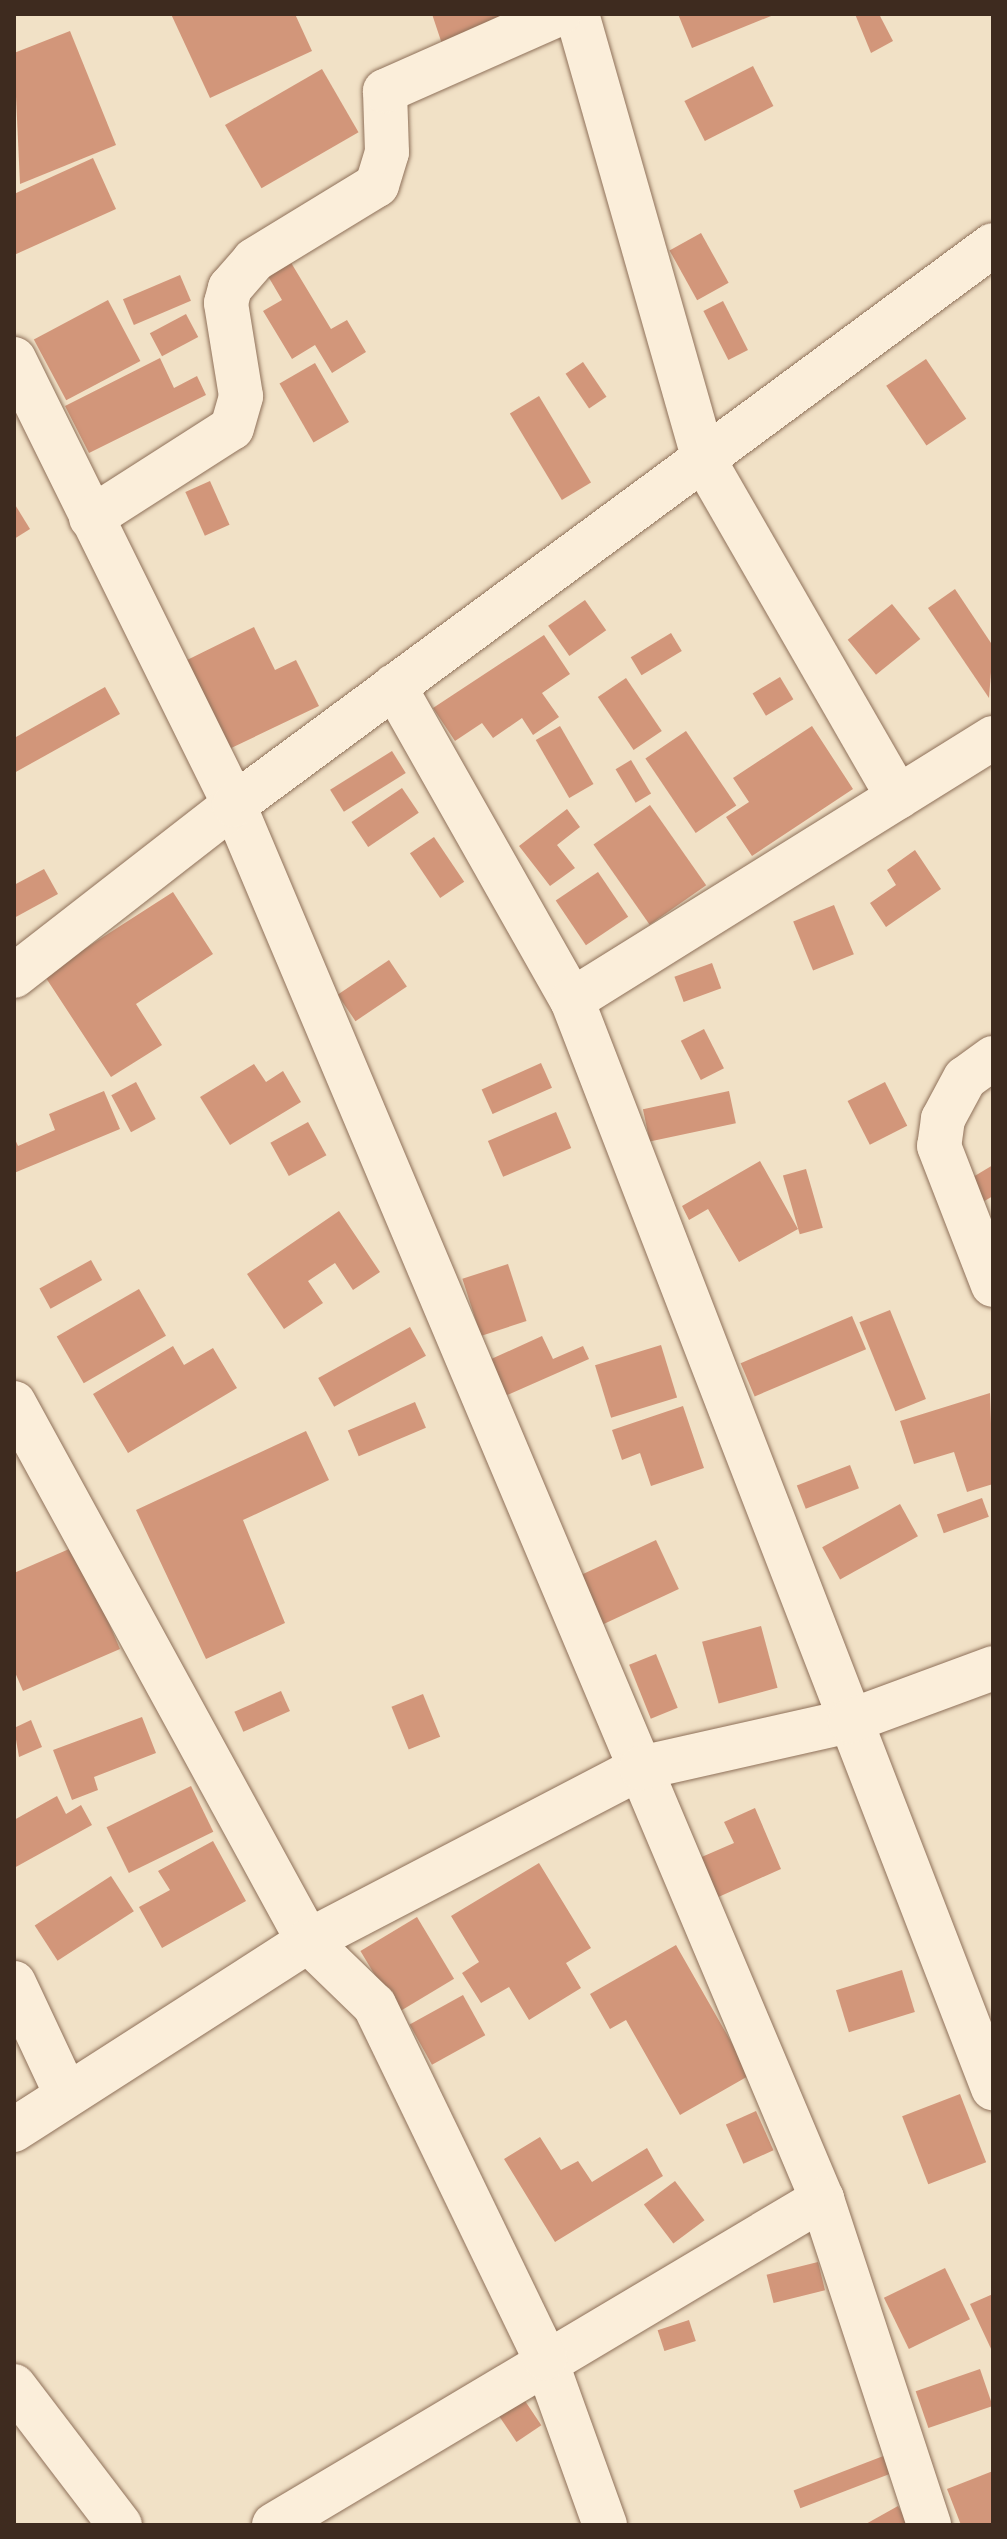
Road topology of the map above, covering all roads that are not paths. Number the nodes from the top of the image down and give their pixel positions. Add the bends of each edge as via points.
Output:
1 (559, 14) edge
2 (577, 14) edge
3 (993, 245) edge
4 (14, 359) edge
5 (704, 460) junction
6 (91, 518) junction
7 (394, 686) junction
8 (993, 738) edge
9 (898, 797) junction
10 (234, 805) junction
11 (14, 976) edge
12 (572, 1000) junction
13 (993, 1058) edge
14 (993, 1285) edge
15 (14, 1403) edge
16 (993, 1668) edge
17 (850, 1721) junction
18 (641, 1768) junction
19 (308, 1941) junction
20 (14, 1983) edge
21 (993, 2088) edge
22 (66, 2094) junction
23 (14, 2130) edge
24 (822, 2199) junction
25 (545, 2358) junction
26 (14, 2386) edge
27 (120, 2525) edge
28 (274, 2525) edge
29 (605, 2525) edge
30 (929, 2525) edge

1 - 6 street via 385,91 387,152 377,185 254,260 230,288 241,396 232,428
2 - 5 street
3 - 5 street
4 - 6 street
5 - 7 street
5 - 9 street
6 - 10 street
7 - 10 street
7 - 12 street
8 - 9 street
9 - 12 street
10 - 11 street
10 - 18 street
12 - 17 street
13 - 14 street via 965,1078 943,1119 939,1146
15 - 19 street
16 - 17 street
17 - 18 street
17 - 21 street
18 - 19 street
18 - 24 street
19 - 22 street
19 - 25 street via 374,2005
20 - 22 street
22 - 23 street
24 - 25 street
24 - 30 street
25 - 28 street
25 - 29 street
26 - 27 street

